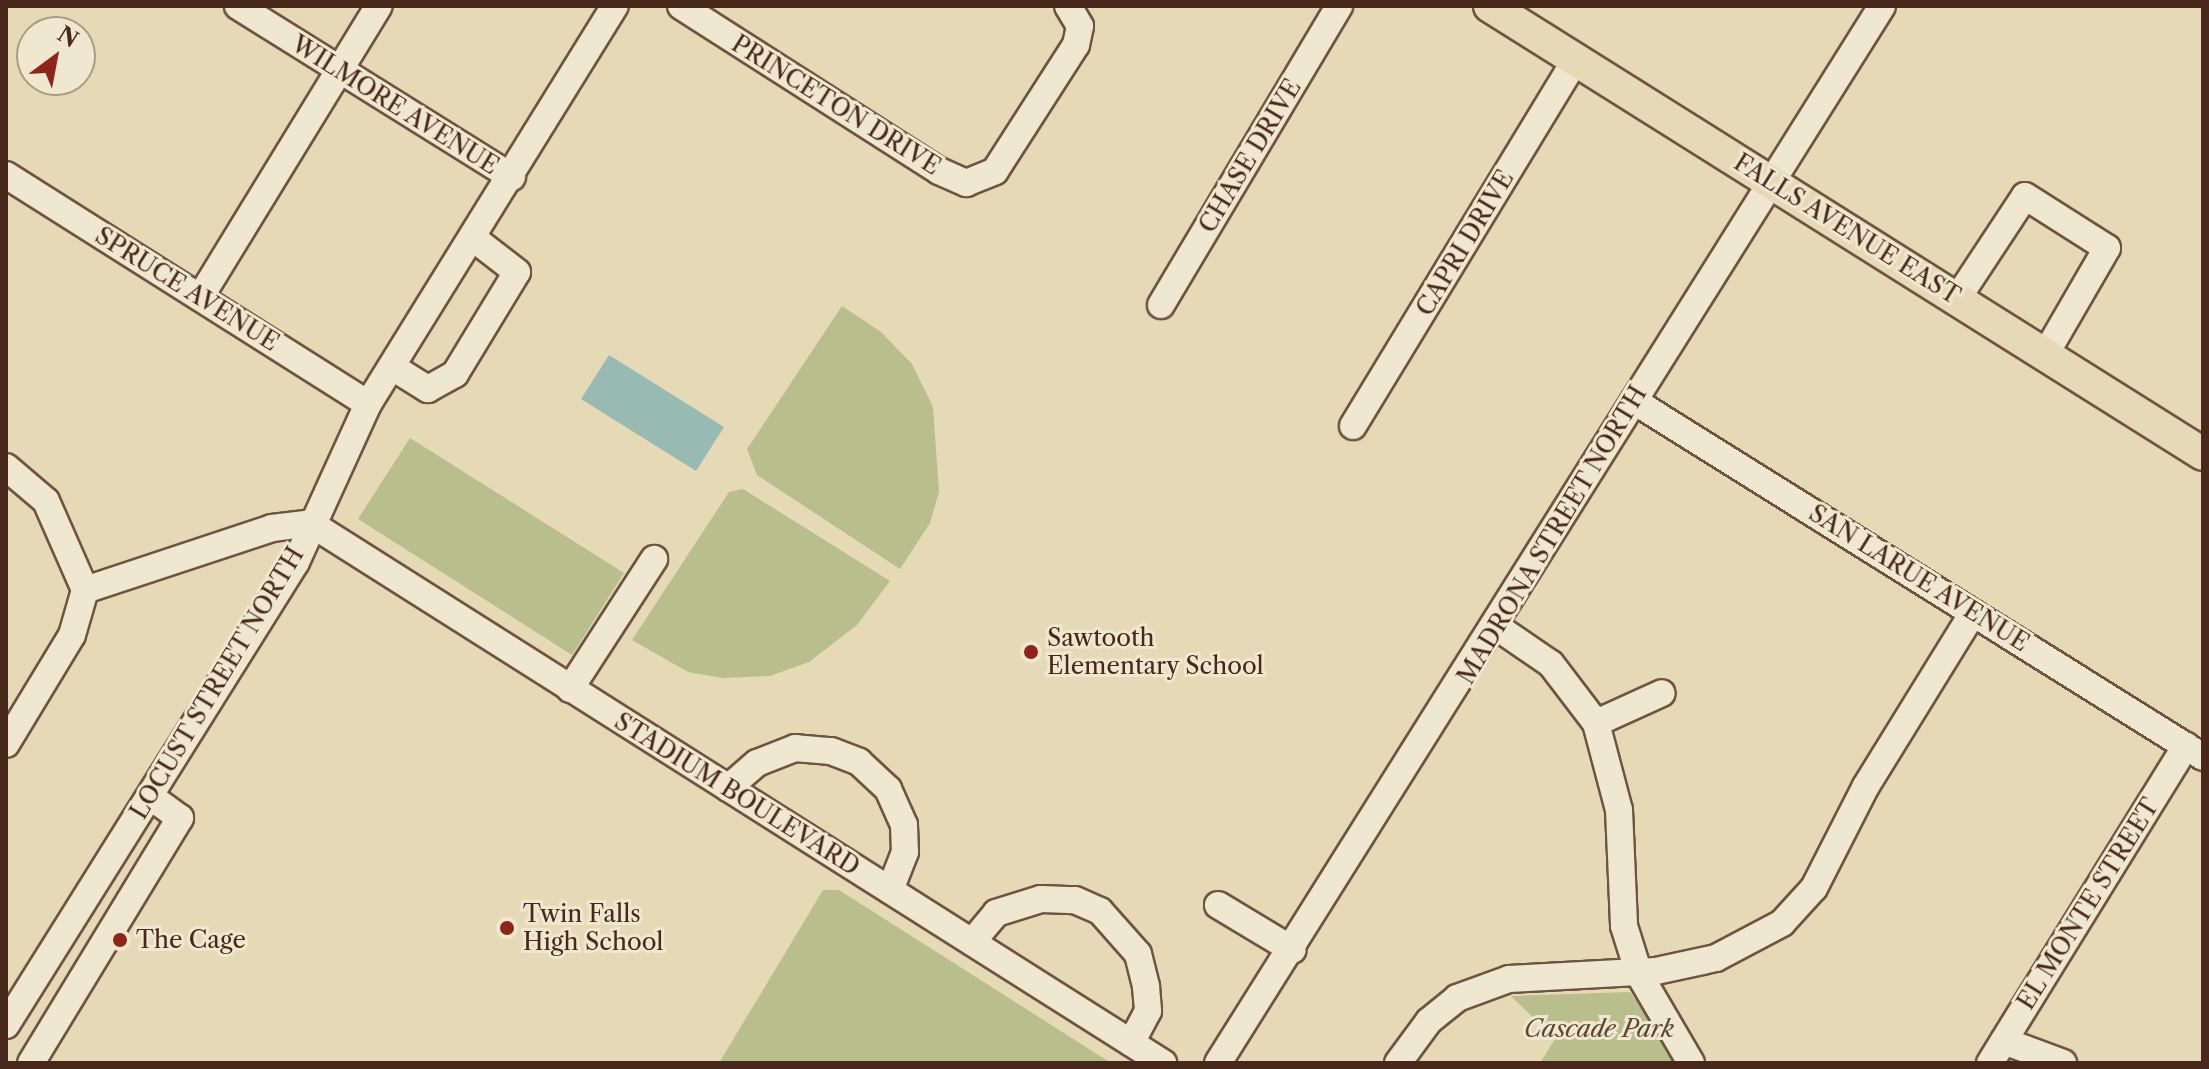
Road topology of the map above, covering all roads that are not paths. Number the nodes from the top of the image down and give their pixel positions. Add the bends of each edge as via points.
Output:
1 (238, 6) edge
2 (379, 6) edge
3 (615, 6) edge
4 (681, 6) edge
5 (1068, 6) edge
6 (1339, 6) edge
7 (1490, 6) edge
8 (1882, 6) edge
9 (1576, 59) junction
10 (340, 71) junction
11 (6, 175) edge
12 (512, 177) junction
13 (1768, 179) junction
14 (473, 238) junction
15 (201, 296) junction
16 (1957, 299) junction
17 (1161, 305) dead end
18 (2045, 355) junction
19 (394, 368) junction
20 (1634, 401) junction
21 (368, 404) junction
22 (1353, 426) dead end
23 (2203, 454) edge
24 (6, 467) edge
25 (310, 523) junction
26 (654, 559) dead end
27 (85, 590) junction
28 (1973, 613) junction
29 (1497, 627) junction
30 (570, 689) junction
31 (1662, 693) dead end
32 (1596, 723) junction
33 (6, 744) edge
34 (2194, 751) edge
35 (728, 788) junction
36 (150, 796) junction
37 (890, 890) junction
38 (1218, 905) dead end
39 (972, 942) junction
40 (1293, 950) junction
41 (1639, 974) junction
42 (6, 1025) edge
43 (1131, 1043) junction
44 (1997, 1052) edge
45 (31, 1063) edge
46 (1163, 1063) edge
47 (1218, 1063) edge
48 (1398, 1063) edge
49 (1691, 1063) edge
50 (2063, 1063) edge

1 - 10 street, WILMORE AVENUE
2 - 10 street
3 - 12 street, LOCUST STREET NORTH
4 - 5 street, PRINCETON DRIVE via 966,183 995,171 1076,45 1080,26
6 - 17 street, CHASE DRIVE
7 - 9 main road, FALLS AVENUE EAST
8 - 13 street, MADRONA STREET NORTH
9 - 13 main road, FALLS AVENUE EAST
9 - 22 street, CAPRI DRIVE
10 - 12 street, WILMORE AVENUE
10 - 15 street
11 - 15 street, SPRUCE AVENUE
12 - 14 street, LOCUST STREET NORTH
13 - 16 main road, FALLS AVENUE EAST
13 - 20 street, MADRONA STREET NORTH
14 - 19 street, LOCUST STREET NORTH
14 - 19 street via 517,272 455,374 428,389
15 - 21 street, SPRUCE AVENUE
16 - 18 main road, FALLS AVENUE EAST
16 - 18 street via 2025,196 2107,248
18 - 23 main road, FALLS AVENUE EAST
19 - 21 street, LOCUST STREET NORTH
20 - 28 street, SAN LARUE AVENUE
20 - 29 street, MADRONA STREET NORTH
21 - 25 street, LOCUST STREET NORTH
24 - 27 street via 46,501
25 - 27 street via 272,528
25 - 30 street, STADIUM BOULEVARD
25 - 36 street, LOCUST STREET NORTH via 296,562
26 - 30 street
27 - 33 street via 72,635
28 - 34 street, SAN LARUE AVENUE
28 - 41 street via 1866,786 1814,888 1754,942 1716,958
29 - 32 street via 1551,664
29 - 40 street, MADRONA STREET NORTH
30 - 35 street, STADIUM BOULEVARD
31 - 32 street
32 - 41 street via 1612,768 1619,898
34 - 44 street, EL MONTE STREET
35 - 37 street, STADIUM BOULEVARD
35 - 37 street via 757,763 795,748 831,751 859,762 888,789 904,825 905,852
36 - 42 street, LOCUST STREET NORTH
36 - 45 street via 180,818
37 - 39 street, STADIUM BOULEVARD
38 - 40 street
39 - 43 street, STADIUM BOULEVARD
39 - 43 street via 996,913 1041,899 1075,900 1100,911 1122,929 1143,976 1148,1011
40 - 47 street, MADRONA STREET NORTH
41 - 48 street via 1591,972 1496,983 1457,998 1429,1021
41 - 49 street
43 - 46 street, STADIUM BOULEVARD
44 - 50 street

